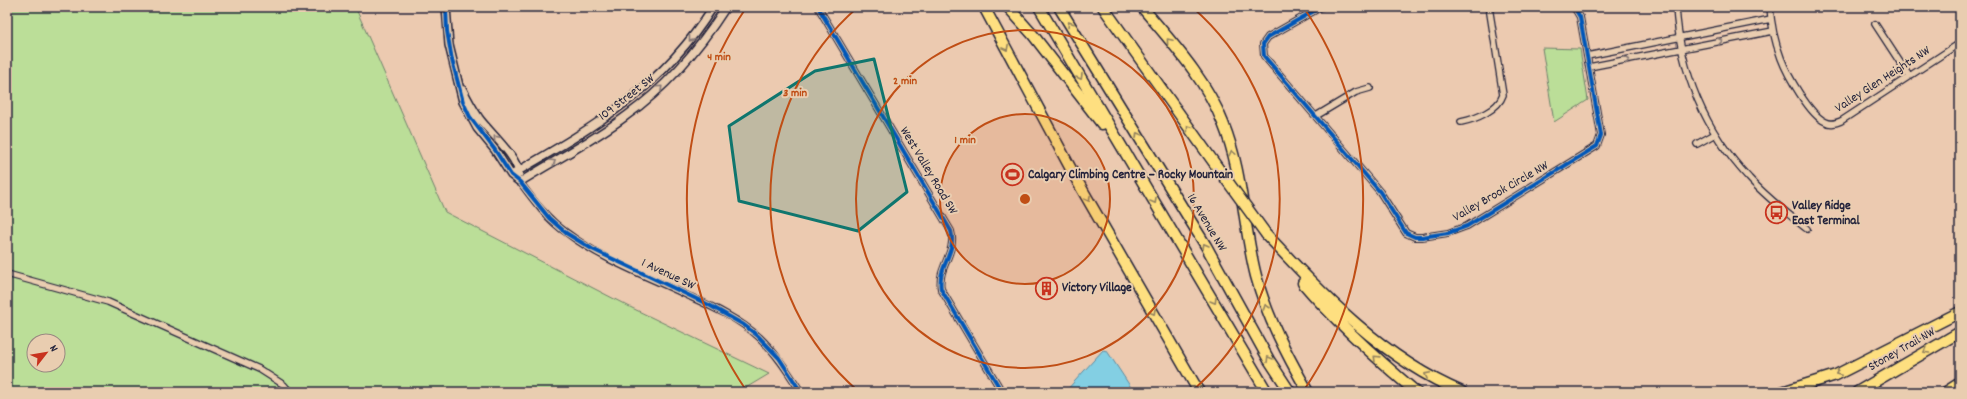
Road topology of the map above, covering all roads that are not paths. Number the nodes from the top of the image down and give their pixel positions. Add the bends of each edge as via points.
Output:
1 (446, 7) edge
2 (713, 7) edge
3 (726, 7) edge
4 (818, 7) edge
5 (1008, 7) edge
6 (1039, 7) edge
7 (1059, 7) edge
8 (1103, 7) edge
9 (1142, 7) edge
10 (1321, 7) edge
11 (1489, 7) edge
12 (1574, 7) edge
13 (1676, 7) edge
14 (1770, 7) edge
15 (986, 10) edge
16 (1771, 20) junction
17 (1875, 24) dead end
18 (1773, 31) junction
19 (1679, 37) junction
20 (1960, 43) edge
21 (1681, 49) junction
22 (1587, 56) junction
23 (1589, 67) junction
24 (1909, 76) junction
25 (459, 81) junction
26 (1370, 88) dead end
27 (1316, 116) junction
28 (1461, 122) dead end
29 (1715, 134) junction
30 (1697, 144) dead end
31 (1124, 151) junction
32 (519, 170) junction
33 (511, 175) junction
34 (520, 182) junction
35 (1807, 229) dead end
36 (1266, 234) junction
37 (7, 274) edge
38 (1960, 312) edge
39 (1960, 332) edge
40 (1960, 383) edge
41 (290, 392) edge
42 (801, 392) edge
43 (1002, 392) edge
44 (1199, 392) edge
45 (1267, 392) edge
46 (1290, 392) edge
47 (1308, 392) edge
48 (1416, 392) edge
49 (1462, 392) edge
50 (1782, 392) edge
51 (1857, 392) edge
52 (1946, 392) edge

1 - 25 street via 449,45
2 -> 32 street, 109 Street SW via 690,42 640,93 604,119
34 -> 3 street, 109 Street SW via 604,132 651,97 693,54
4 - 43 street, West Valley Road SW via 951,231 952,248 940,274 941,289
5 - 31 highway
6 -> 31 highway
46 -> 7 highway, 16 Avenue NW via 1269,360 1206,246
36 -> 8 highway, bridge
47 -> 9 highway via 1282,345 1256,277 1232,150 1224,123 1212,98 1197,76
10 - 27 street, Valley Brook Circle NW via 1268,38 1262,48 1265,59
11 - 28 street via 1503,95 1498,105 1473,120
12 - 22 street, Valley Brook Circle NW via 1580,17
13 - 19 street
14 - 16 street, Valley Glen Heights NW
15 -> 44 highway via 1079,184
16 - 18 street, Valley Glen Heights NW
16 - 19 street
17 - 24 street
21 -> 18 street
18 - 24 street, Valley Glen Heights NW via 1793,82 1810,106 1826,122 1841,120
19 - 21 street
19 - 22 street
20 - 24 street, Valley Glen Heights NW
23 -> 21 street
21 - 29 street via 1697,99
22 - 23 street, Valley Brook Circle NW
23 - 27 street, Valley Brook Circle NW via 1601,135 1597,146 1472,223 1448,233 1415,237 1406,233 1380,192
32 -> 25 street via 511,156 474,111
25 - 33 street via 463,102 470,117
26 - 27 street via 1356,92
29 - 30 street
29 - 35 street via 1749,179
31 -> 45 highway
32 - 33 street, 109 Street SW
32 - 34 street
33 - 34 street
34 - 42 street, 1 Avenue SW via 549,218 577,240 744,325 779,358
48 -> 36 highway via 1337,321 1304,284
49 -> 36 highway via 1420,372 1388,349 1312,284
37 - 41 street via 108,302 259,368
38 -> 50 highway via 1836,375
39 -> 51 highway, Stoney Trail NW
40 - 52 highway

